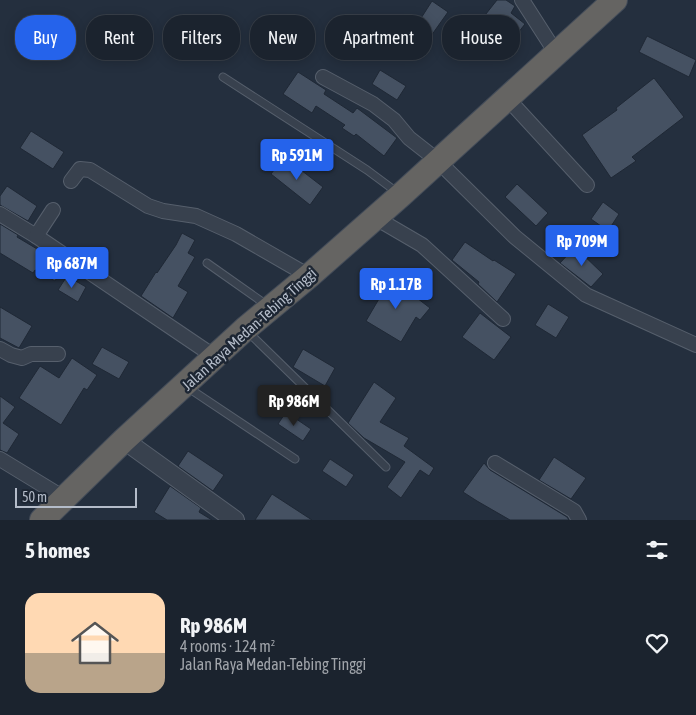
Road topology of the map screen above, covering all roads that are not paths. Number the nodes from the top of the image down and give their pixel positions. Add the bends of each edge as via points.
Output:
1 (522, 0) edge
2 (615, 0) edge
3 (556, 53) junction
4 (223, 77) dead end
5 (323, 77) dead end
6 (507, 98) junction
7 (437, 160) junction
8 (71, 182) dead end
9 (587, 186) dead end
10 (401, 195) junction
11 (53, 210) dead end
12 (0, 214) edge
13 (374, 217) junction
14 (36, 236) junction
15 (207, 262) dead end
16 (309, 276) junction
17 (270, 308) junction
18 (503, 319) dead end
19 (245, 329) junction
20 (696, 345) edge
21 (0, 349) edge
22 (58, 354) dead end
23 (215, 358) junction
24 (185, 386) junction
25 (124, 440) junction
26 (0, 459) edge
27 (295, 459) dead end
28 (495, 463) dead end
29 (386, 468) dead end
30 (64, 498) junction
31 (42, 520) edge
32 (235, 520) edge
33 (579, 520) edge

1 - 3 street
2 - 3 highway, Jalan Raya Medan-Tebing Tinggi
3 - 6 highway, Jalan Raya Medan-Tebing Tinggi
4 - 10 lane
5 - 7 street via 373,104
6 - 7 highway, Jalan Raya Medan-Tebing Tinggi
6 - 9 street
7 - 10 highway, Jalan Raya Medan-Tebing Tinggi
7 - 20 street via 515,237 586,295
8 - 16 street via 80,169 90,170 148,206 196,216 236,234
10 - 13 highway, Jalan Raya Medan-Tebing Tinggi
11 - 14 street
12 - 14 street
13 - 16 highway, Jalan Raya Medan-Tebing Tinggi
13 - 18 street via 422,245
14 - 23 street
15 - 17 lane
16 - 17 highway, Jalan Raya Medan-Tebing Tinggi
17 - 19 highway, Jalan Raya Medan-Tebing Tinggi
19 - 23 highway, Jalan Raya Medan-Tebing Tinggi
19 - 29 lane
21 - 22 street via 22,358 30,354
23 - 24 highway, Jalan Raya Medan-Tebing Tinggi
24 - 25 highway, Jalan Raya Medan-Tebing Tinggi
24 - 27 lane
25 - 30 highway, Jalan Raya Medan-Tebing Tinggi
25 - 32 street
26 - 30 street
28 - 33 street via 574,511
30 - 31 highway, Jalan Raya Medan-Tebing Tinggi

